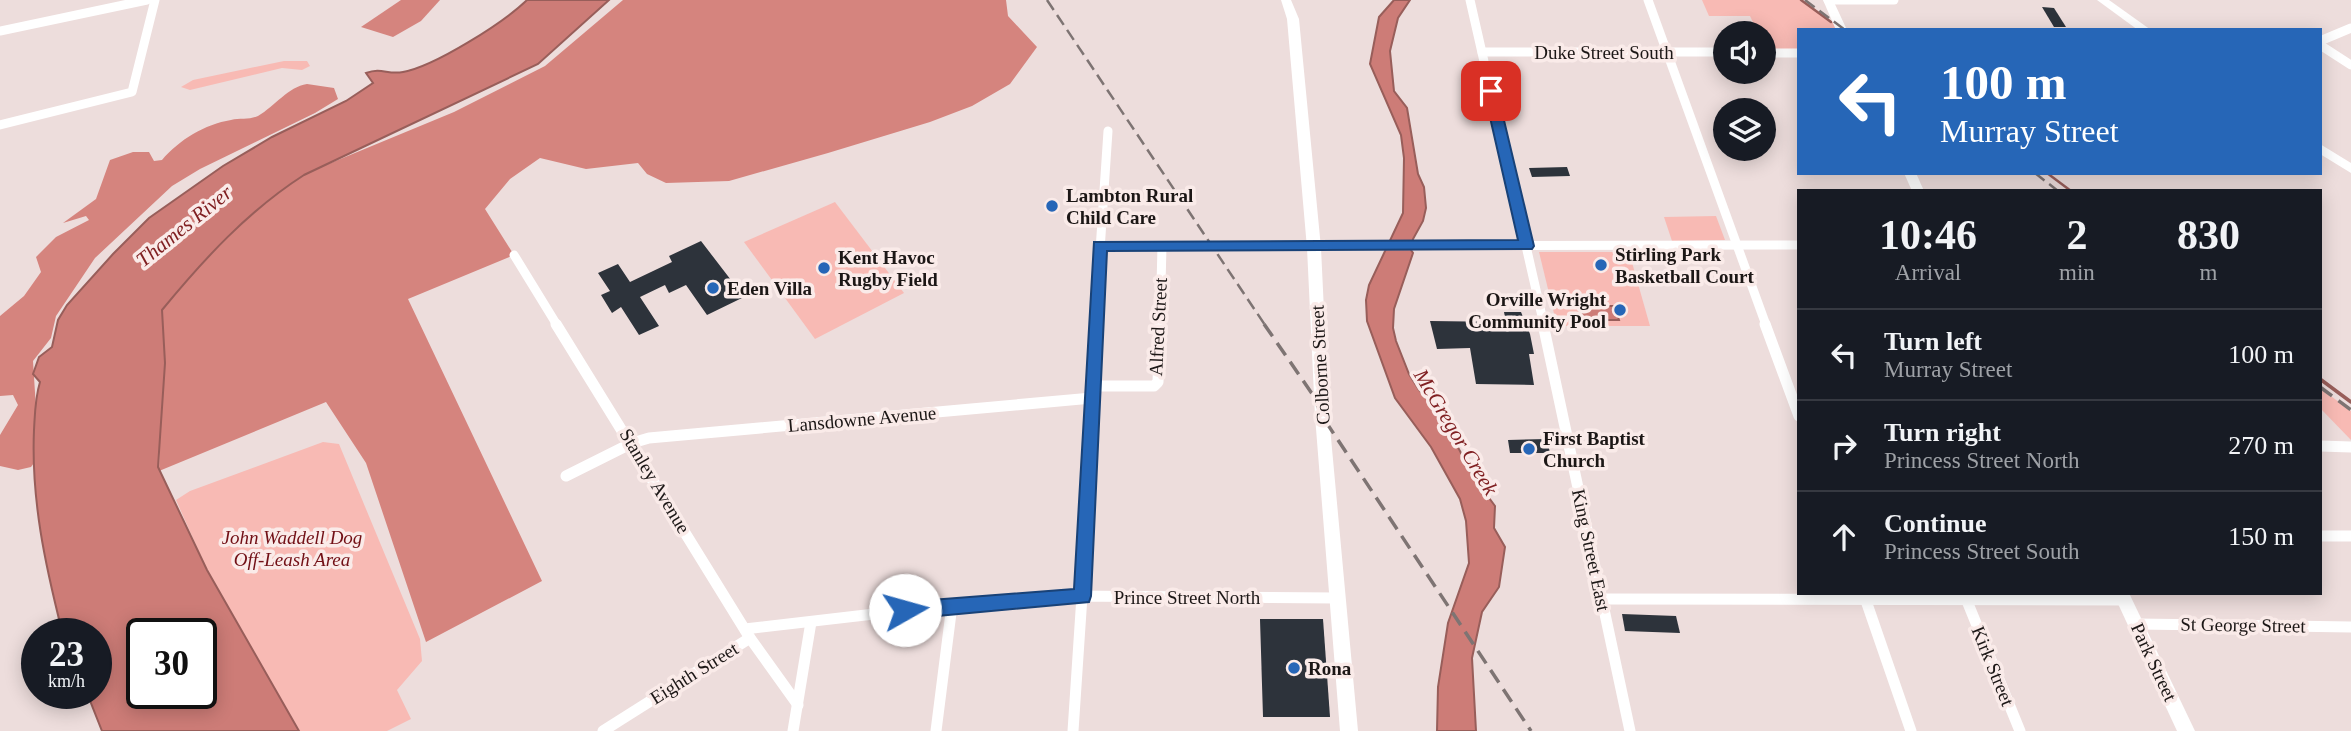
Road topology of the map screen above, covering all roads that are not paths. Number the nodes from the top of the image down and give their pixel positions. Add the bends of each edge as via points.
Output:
1 (147, 0) edge
2 (155, 0) edge
3 (1286, 0) edge
4 (1470, 0) edge
5 (1648, 0) edge
6 (1828, 0) edge
7 (1894, 0) edge
8 (2102, 0) edge
9 (1841, 28) edge
10 (2143, 28) edge
11 (2351, 28) edge
12 (0, 31) edge
13 (2322, 42) edge
14 (2322, 44) edge
15 (1667, 51) junction
16 (1482, 52) junction
17 (1713, 52) edge
18 (1776, 53) edge
19 (1797, 53) edge
20 (2351, 65) edge
21 (0, 125) edge
22 (1108, 131) dead end
23 (2322, 149) edge
24 (2351, 169) edge
25 (1797, 245) edge
26 (1100, 246) junction
27 (1162, 246) junction
28 (1527, 246) junction
29 (1736, 246) junction
30 (1314, 248) junction
31 (514, 255) dead end
32 (1091, 392) junction
33 (1797, 411) edge
34 (632, 443) junction
35 (2322, 446) edge
36 (2351, 447) edge
37 (566, 476) dead end
38 (2322, 536) edge
39 (2351, 536) edge
40 (1082, 596) junction
41 (2122, 596) edge
42 (1865, 597) edge
43 (1336, 598) junction
44 (1601, 598) junction
45 (1966, 601) junction
46 (952, 605) junction
47 (811, 622) junction
48 (2136, 624) junction
49 (2351, 626) edge
50 (748, 634) junction
51 (798, 705) junction
52 (603, 731) edge
53 (793, 731) edge
54 (936, 731) edge
55 (1073, 731) edge
56 (1349, 731) edge
57 (1630, 731) edge
58 (1911, 731) edge
59 (2020, 731) edge
60 (2186, 731) edge

1 - 12 street
2 - 21 street via 132,92
3 - 30 street, Colborne Street via 1293,19
4 - 16 street, King Street East
5 - 15 street
6 - 7 street
6 - 9 street
8 - 10 street
11 - 13 street
14 - 20 street
15 - 16 street, Duke Street South
15 - 17 street, Duke Street South
15 - 29 street
16 - 28 street, King Street East
18 - 19 street
22 - 26 street
23 - 24 street
25 - 29 street
26 - 27 street
26 - 32 street
27 - 30 street
27 - 32 street, Alfred Street via 1158,382
28 - 29 street
28 - 30 street
28 - 44 street, King Street East
29 - 33 street
30 - 43 street, Colborne Street
31 - 34 street, Stanley Avenue
32 - 34 street, Lansdowne Avenue
32 - 40 street
34 - 37 street, Lansdowne Avenue
34 - 50 street, Stanley Avenue
35 - 36 street
38 - 39 street
40 - 43 street, Prince Street North
40 - 46 street, Prince Street North
40 - 55 street
41 - 45 street
41 - 48 street, Park Street
42 - 44 street
42 - 45 street
42 - 58 street
43 - 56 street, Colborne Street
44 - 57 street, King Street East
45 - 59 street, Kirk Street
46 - 47 street, Prince Street North
46 - 54 street
47 - 50 street, Prince Street North
47 - 51 street
48 - 49 street, St George Street
48 - 60 street, Park Street
50 - 51 street, Stanley Avenue
50 - 52 street, Eighth Street
51 - 53 street

